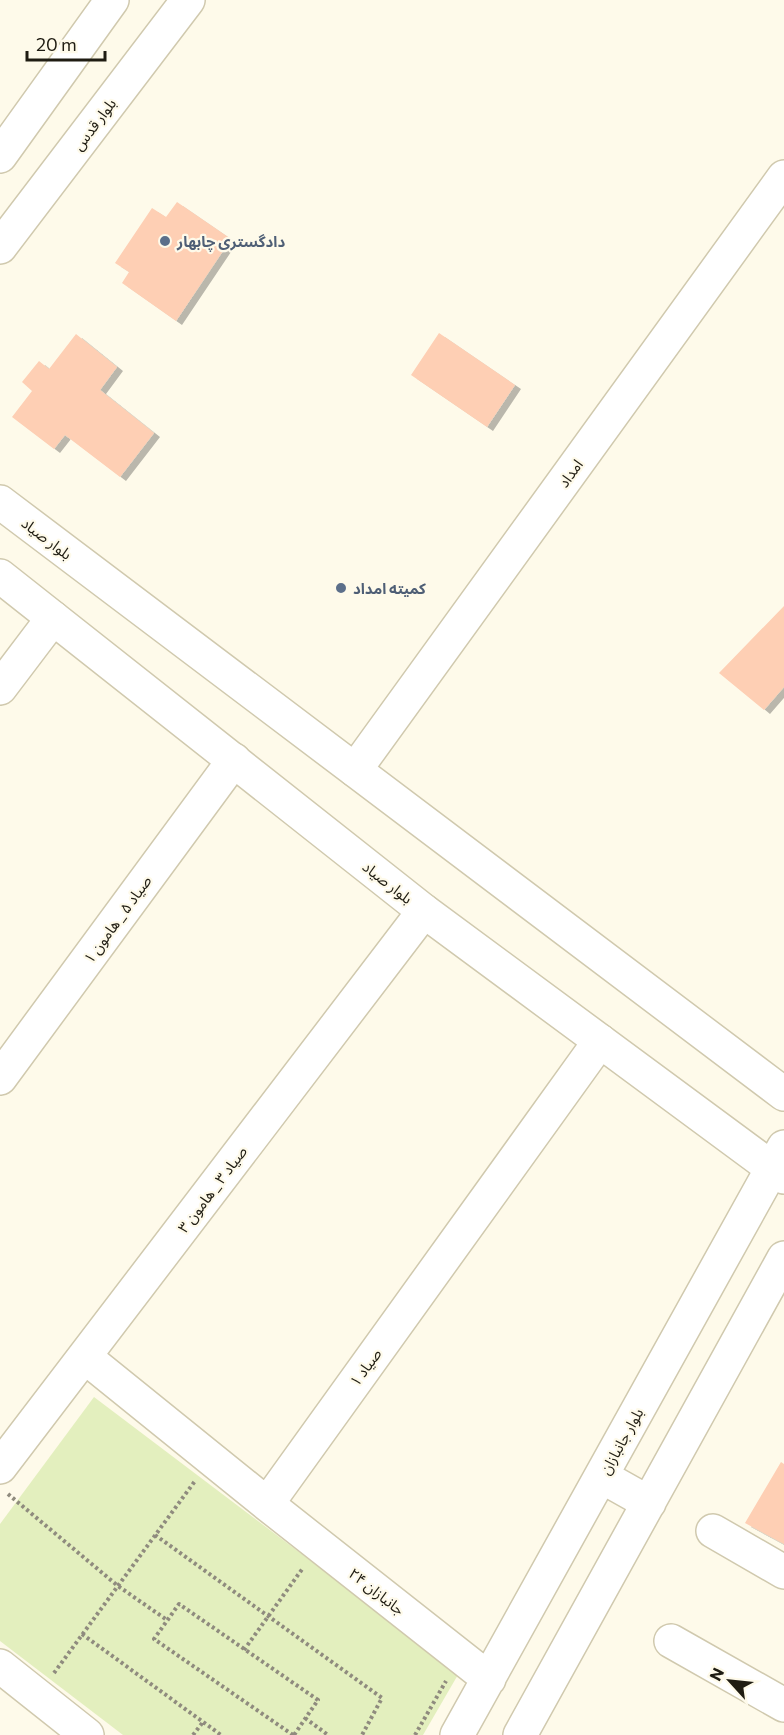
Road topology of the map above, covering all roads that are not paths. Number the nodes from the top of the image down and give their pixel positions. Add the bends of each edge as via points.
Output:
1 (112, 0) edge
2 (188, 0) edge
3 (0, 156) edge
4 (784, 177) edge
5 (0, 248) edge
6 (0, 502) edge
7 (0, 576) edge
8 (53, 618) junction
9 (0, 688) edge
10 (234, 760) junction
11 (355, 770) junction
12 (424, 910) junction
13 (600, 1041) junction
14 (0, 1078) edge
15 (784, 1094) edge
16 (780, 1164) edge
17 (784, 1258) edge
18 (85, 1357) junction
19 (0, 1467) edge
20 (601, 1476) junction
21 (649, 1503) junction
22 (267, 1504) junction
23 (713, 1531) dead end
24 (784, 1572) edge
25 (671, 1641) dead end
26 (0, 1666) edge
27 (489, 1678) junction
28 (784, 1705) edge
29 (87, 1735) edge
30 (457, 1735) edge
31 (520, 1735) edge

1 - 3 street
2 - 5 street, بلوار قدس
4 - 11 street, امداد
6 - 11 street, بلوار صیاد
7 - 8 street, بلوار صیاد
8 - 9 street
8 - 10 street, بلوار صیاد
10 - 12 street, بلوار صیاد
10 - 14 street, صیاد ۵ _ هامون ۱
11 - 15 street, بلوار صیاد
12 - 13 street, بلوار صیاد
12 - 18 street, صیاد ۳ _ هامون ۳
13 - 16 street, بلوار صیاد
13 - 22 street, صیاد ۱
16 - 20 street, بلوار جانبازان
17 - 21 street
18 - 19 street, صیاد ۳ _ هامون ۳
18 - 22 street
20 - 21 street
20 - 27 street, بلوار جانبازان
21 - 31 street
22 - 27 street, جانبازان ۲۴
23 - 24 street
25 - 28 street
26 - 29 street
27 - 30 street, بلوار جانبازان

